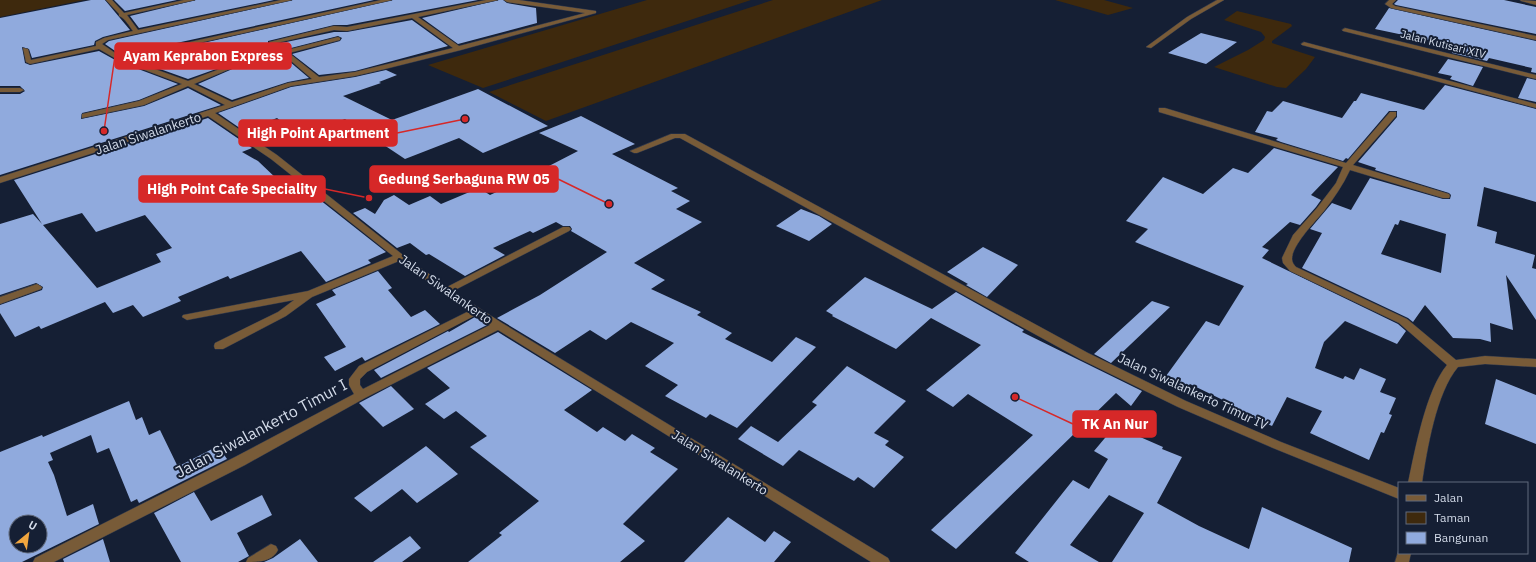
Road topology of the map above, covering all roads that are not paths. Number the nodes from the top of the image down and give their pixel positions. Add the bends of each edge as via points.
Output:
1 (109, 0) edge
2 (192, 0) edge
3 (289, 0) edge
4 (389, 0) edge
5 (495, 0) edge
6 (507, 0) edge
7 (1221, 0) edge
8 (1393, 0) edge
9 (1524, 0) edge
10 (1536, 2) edge
11 (121, 15) junction
12 (413, 16) junction
13 (327, 18) junction
14 (337, 28) junction
15 (1345, 30) dead end
16 (137, 33) junction
17 (1536, 38) edge
18 (338, 39) dead end
19 (272, 42) dead end
20 (1304, 44) dead end
21 (100, 47) junction
22 (1149, 47) dead end
23 (25, 49) dead end
24 (459, 49) junction
25 (284, 52) junction
26 (120, 58) junction
27 (1536, 77) edge
28 (317, 79) junction
29 (189, 84) junction
30 (0, 90) edge
31 (20, 90) dead end
32 (231, 105) junction
33 (1536, 106) edge
34 (1162, 110) dead end
35 (209, 113) junction
36 (1393, 114) dead end
37 (85, 116) dead end
38 (634, 151) dead end
39 (1347, 167) junction
40 (0, 180) edge
41 (1446, 196) dead end
42 (566, 229) dead end
43 (400, 257) junction
44 (37, 287) dead end
45 (446, 291) junction
46 (310, 294) junction
47 (0, 301) edge
48 (476, 310) junction
49 (187, 317) dead end
50 (498, 325) junction
51 (219, 346) dead end
52 (1536, 363) edge
53 (1454, 364) junction
54 (361, 395) junction
55 (1415, 482) edge
56 (1398, 494) edge
57 (271, 550) dead end
58 (40, 562) edge
59 (253, 562) edge
60 (883, 562) edge

1 - 11 street
2 - 11 street
3 - 16 street
4 - 13 street
5 - 12 street
6 - 24 street via 594,12
7 - 22 street via 1189,18
8 - 17 street via 1388,4 1393,7
9 - 10 street
11 - 16 street
12 - 14 street via 347,29
12 - 24 street
13 - 14 street
13 - 26 street
14 - 19 street
15 - 27 street, Jalan Kutisari XIV
16 - 21 street via 103,40 98,43
18 - 25 street
20 - 33 street
21 - 23 street via 30,62
21 - 26 street
24 - 28 street via 355,74
25 - 28 street
25 - 29 street via 235,64
26 - 29 street
28 - 32 street via 290,84
29 - 32 street
29 - 37 street via 141,104
30 - 31 street
32 - 35 street
34 - 39 street
35 - 40 street, Jalan Siwalankerto
35 - 43 street, Jalan Siwalankerto via 274,157
36 - 39 street
38 - 56 street, Jalan Siwalankerto Timur IV via 674,136 682,136 1084,356 1182,404
39 - 41 street
39 - 53 street via 1340,183 1298,235 1287,258 1288,263 1293,269 1403,321
42 - 45 street
43 - 45 street, Jalan Siwalankerto
43 - 46 street
44 - 47 street
45 - 48 street, Jalan Siwalankerto
46 - 49 street
46 - 51 street via 282,314
48 - 50 street, Jalan Siwalankerto
48 - 54 street via 358,373 354,381
50 - 54 street, Jalan Siwalankerto Timur I
50 - 60 street, Jalan Siwalankerto
52 - 53 street via 1468,360
53 - 55 street via 1439,389 1423,440
54 - 58 street, Jalan Siwalankerto Timur I via 227,468
57 - 59 street

